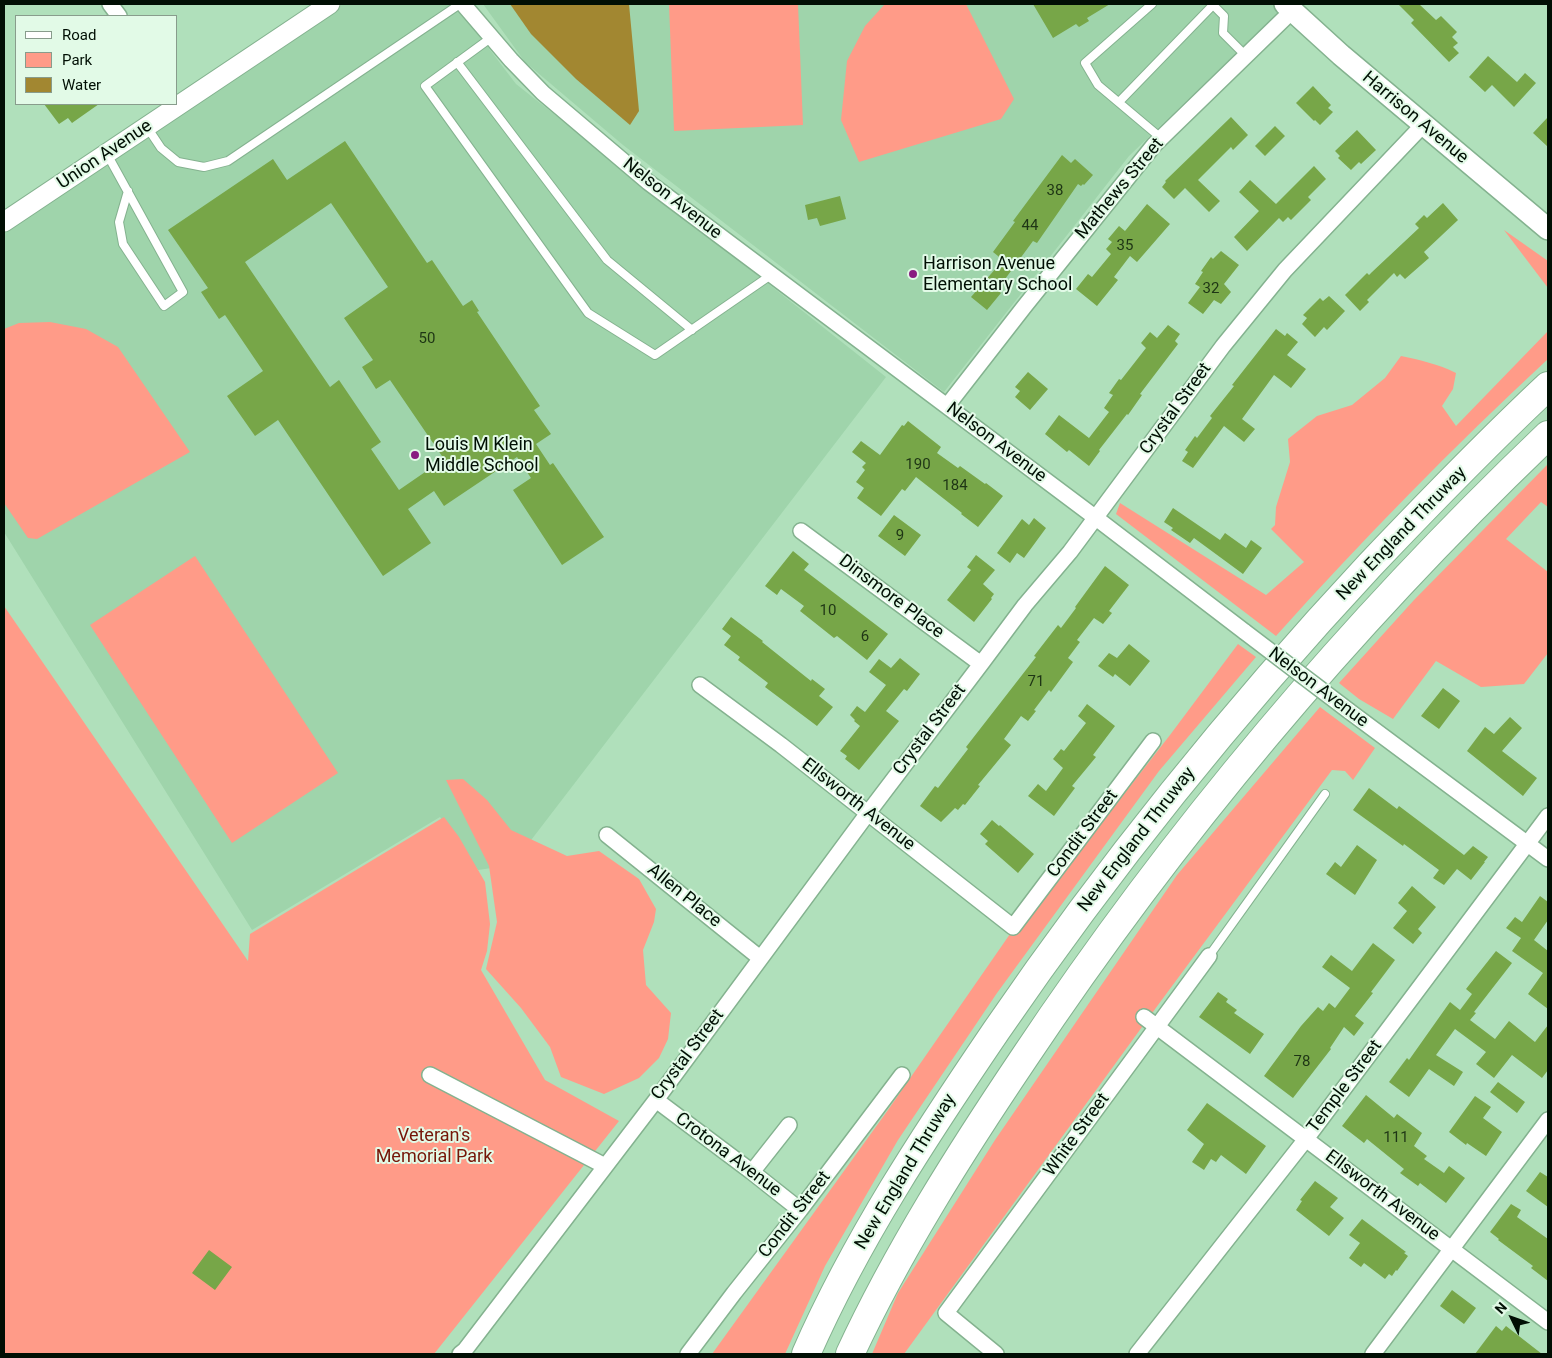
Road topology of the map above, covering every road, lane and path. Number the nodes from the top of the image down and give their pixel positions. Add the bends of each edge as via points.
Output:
1 (110, 4) edge
2 (330, 4) edge
3 (462, 4) edge
4 (1152, 4) edge
5 (1213, 4) edge
6 (1288, 8) edge
7 (118, 15) edge
8 (492, 38) junction
9 (1246, 56) junction
10 (457, 62) junction
11 (1119, 102) junction
12 (178, 104) edge
13 (176, 105) edge
14 (1423, 124) junction
15 (147, 127) junction
16 (1161, 138) junction
17 (107, 154) junction
18 (128, 191) junction
19 (4, 222) edge
20 (1548, 229) edge
21 (771, 275) junction
22 (692, 330) junction
23 (1548, 386) edge
24 (947, 406) junction
25 (1548, 436) edge
26 (1096, 518) junction
27 (802, 531) dead end
28 (981, 664) junction
29 (700, 685) dead end
30 (1153, 740) dead end
31 (1325, 794) dead end
32 (868, 813) junction
33 (1548, 816) edge
34 (607, 834) dead end
35 (1527, 843) junction
36 (1548, 859) edge
37 (1013, 927) joint
38 (1208, 956) joint
39 (760, 958) junction
40 (1144, 1017) dead end
41 (1156, 1027) junction
42 (430, 1075) dead end
43 (902, 1075) dead end
44 (656, 1100) junction
45 (1548, 1120) edge
46 (789, 1124) dead end
47 (1306, 1139) junction
48 (605, 1166) junction
49 (752, 1172) junction
50 (800, 1210) junction
51 (1451, 1249) junction
52 (1548, 1322) edge
53 (460, 1354) edge
54 (688, 1354) edge
55 (806, 1354) edge
56 (850, 1354) edge
57 (996, 1354) edge
58 (1137, 1354) edge
59 (1373, 1354) edge

1 - 7 street
2 - 12 street, Union Avenue
3 - 8 street, Nelson Avenue
3 - 15 lane via 228,161 204,167 178,162 160,148
4 - 11 lane via 1085,63 1098,85
5 - 9 lane via 1224,16 1222,33
5 - 11 lane
6 - 9 street, Mathews Street
6 - 14 main road, Harrison Avenue
8 - 10 lane
8 - 21 street, Nelson Avenue via 543,93 648,182
9 - 16 street, Mathews Street
10 - 22 lane via 607,260
10 - 22 lane via 425,86 588,313 655,356
11 - 16 lane
13 - 15 street, Union Avenue
14 - 20 main road, Harrison Avenue
14 - 26 street, Crystal Street via 1285,270 1222,346
15 - 17 street, Union Avenue
16 - 24 street, Mathews Street
17 - 18 lane
17 - 19 street, Union Avenue
18 - 18 lane via 119,222 124,244 164,306 182,292
21 - 22 lane
21 - 24 street, Nelson Avenue
23 - 55 highway, New England Thruway via 1420,512 1302,640 1227,726 1119,861 1017,1000 922,1144 834,1294
24 - 26 street, Nelson Avenue
25 - 56 highway, New England Thruway via 1446,536 1328,663 1144,888 1043,1029 959,1158 889,1276
26 - 28 street, Crystal Street
26 - 35 street, Nelson Avenue, bridge
27 - 28 street, Dinsmore Place
28 - 32 street, Crystal Street
29 - 32 street, Ellsworth Avenue
30 - 37 street, Condit Street
31 - 38 lane
32 - 37 street, Ellsworth Avenue
32 - 39 street, Crystal Street
33 - 35 street, Temple Street
34 - 39 street, Allen Place
35 - 36 street, Nelson Avenue
35 - 47 street, Temple Street
38 - 41 street, White Street
39 - 44 street, Crystal Street
40 - 41 street, Ellsworth Avenue
41 - 47 street, Ellsworth Avenue
41 - 57 street, White Street via 946,1313
42 - 48 street
43 - 50 street, Condit Street
44 - 48 street, Crystal Street
44 - 49 street, Crotona Avenue
45 - 51 street
46 - 49 street
47 - 51 street, Ellsworth Avenue
47 - 58 street, Temple Street
48 - 53 street, Crystal Street
49 - 50 street, Crotona Avenue
50 - 54 street, Condit Street
51 - 52 street, Ellsworth Avenue
51 - 59 street

